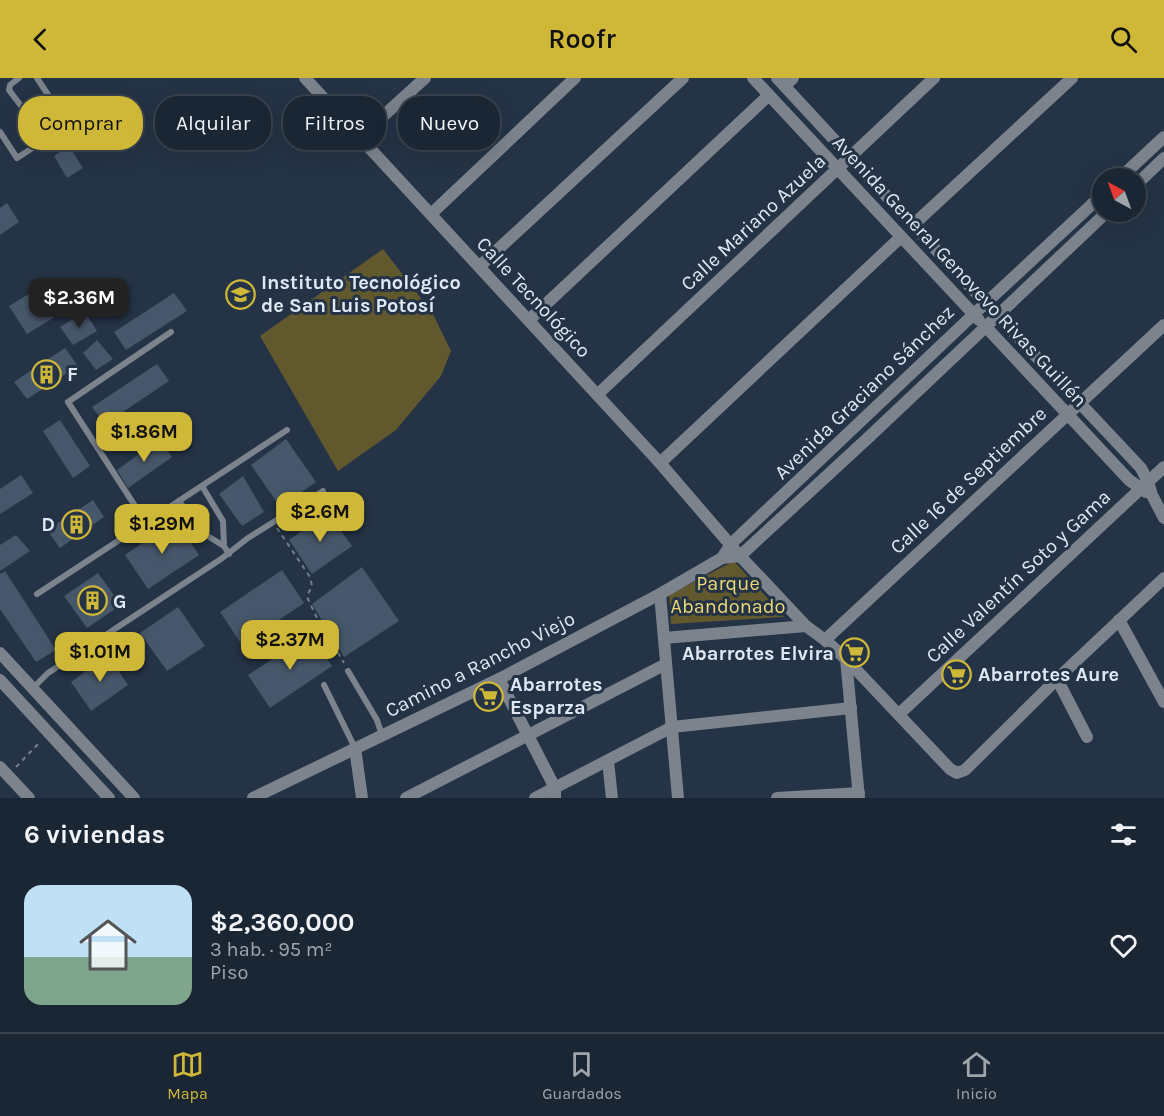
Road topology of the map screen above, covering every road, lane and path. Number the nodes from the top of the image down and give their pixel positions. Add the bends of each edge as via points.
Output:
1 (19, 78) edge
2 (36, 78) edge
3 (305, 78) edge
4 (425, 78) edge
5 (575, 78) edge
6 (683, 78) edge
7 (753, 78) edge
8 (934, 78) edge
9 (1072, 78) edge
10 (785, 81) edge
11 (769, 95) junction
12 (48, 96) edge
13 (321, 96) edge
14 (18, 102) edge
15 (386, 113) edge
16 (0, 132) edge
17 (1164, 137) edge
18 (30, 150) edge
19 (370, 150) edge
20 (850, 158) junction
21 (1164, 158) edge
22 (1131, 168) edge
23 (838, 169) junction
24 (1146, 175) edge
25 (1092, 204) edge
26 (431, 214) junction
27 (1096, 222) edge
28 (913, 225) junction
29 (901, 237) junction
30 (480, 266) junction
31 (986, 303) junction
32 (974, 315) junction
33 (997, 315) junction
34 (529, 320) junction
35 (1164, 325) edge
36 (985, 326) junction
37 (171, 332) dead end
38 (598, 394) junction
39 (1080, 403) junction
40 (1067, 414) junction
41 (857, 425) junction
42 (287, 430) dead end
43 (869, 437) junction
44 (660, 463) junction
45 (1164, 466) edge
46 (1144, 485) junction
47 (202, 486) junction
48 (323, 491) dead end
49 (179, 501) junction
50 (1164, 518) edge
51 (273, 522) junction
52 (147, 523) junction
53 (731, 544) junction
54 (224, 546) junction
55 (229, 554) junction
56 (740, 555) junction
57 (722, 558) junction
58 (1164, 578) edge
59 (37, 594) dead end
60 (660, 594) junction
61 (1119, 620) junction
62 (806, 626) junction
63 (664, 638) junction
64 (825, 640) junction
65 (0, 653) edge
66 (846, 659) junction
67 (666, 664) junction
68 (348, 671) joint
69 (499, 679) junction
70 (1057, 679) junction
71 (0, 680) edge
72 (324, 685) dead end
73 (33, 688) junction
74 (1164, 702) edge
75 (851, 708) junction
76 (898, 714) junction
77 (672, 727) junction
78 (50, 733) junction
79 (382, 735) junction
80 (528, 735) junction
81 (1087, 737) dead end
82 (355, 747) junction
83 (608, 760) junction
84 (4, 771) edge
85 (555, 793) edge
86 (267, 795) edge
87 (859, 796) edge
88 (28, 798) edge
89 (110, 798) edge
90 (134, 798) edge
91 (253, 798) edge
92 (362, 798) edge
93 (406, 798) edge
94 (536, 798) edge
95 (612, 798) edge
96 (678, 798) edge
97 (777, 798) edge

1 - 14 lane via 9,90
2 - 12 lane
3 - 13 street, Calle Tecnológico
4 - 15 street
5 - 26 street
6 - 30 street
7 - 11 street, Avenida General Genovevo Rivas Guillén
8 - 20 street, Calle Mariano Azuela
9 - 28 street
10 - 20 street, Avenida General Genovevo Rivas Guillén
11 - 23 street, Avenida General Genovevo Rivas Guillén
11 - 34 street
16 - 18 lane via 18,158
17 - 22 street
19 - 26 street, Calle Tecnológico
20 - 23 street, Calle Mariano Azuela
20 - 28 street, Avenida General Genovevo Rivas Guillén
21 - 24 street
23 - 29 street, Avenida General Genovevo Rivas Guillén
23 - 38 street, Calle Mariano Azuela
25 - 31 street, Avenida Graciano Sánchez
26 - 30 street, Calle Tecnológico
27 - 33 street, Avenida Graciano Sánchez
28 - 31 street, Avenida General Genovevo Rivas Guillén
29 - 32 street, Avenida General Genovevo Rivas Guillén
29 - 44 street
30 - 34 street, Calle Tecnológico
31 - 32 street, Avenida Graciano Sánchez
31 - 33 street, Avenida General Genovevo Rivas Guillén
32 - 36 street, Avenida General Genovevo Rivas Guillén
32 - 41 street, Avenida Graciano Sánchez
33 - 36 street, Avenida Graciano Sánchez
33 - 39 street, Avenida General Genovevo Rivas Guillén
34 - 38 street, Calle Tecnológico
35 - 39 street, Calle 16 de Septiembre
36 - 40 street, Avenida General Genovevo Rivas Guillén
36 - 43 street, Avenida Graciano Sánchez
37 - 52 lane via 68,402
38 - 44 street, Calle Tecnológico
39 - 40 street, Calle 16 de Septiembre
39 - 46 street, Avenida General Genovevo Rivas Guillén via 1141,468
40 - 46 street, Avenida General Genovevo Rivas Guillén via 1129,480
40 - 64 street, Calle 16 de Septiembre
41 - 43 street
41 - 53 street, Avenida Graciano Sánchez
42 - 47 lane
43 - 56 street, Avenida Graciano Sánchez
44 - 53 street, Calle Tecnológico
45 - 46 street, Calle Valentín Soto y Gama
46 - 50 street
46 - 76 street, Calle Valentín Soto y Gama
47 - 49 lane
47 - 54 lane via 223,521
48 - 51 lane
49 - 52 lane
49 - 54 lane via 201,532
51 - 55 lane
51 - 68 path via 310,576 308,599
52 - 59 lane
53 - 56 street, Calle Tecnológico
53 - 57 street, Camino a Rancho Viejo
54 - 55 lane
55 - 73 lane via 48,673
56 - 57 street, Camino a Rancho Viejo
56 - 62 street, Calle Tecnológico
57 - 60 street, Camino a Rancho Viejo
58 - 61 street
60 - 63 street
60 - 69 street, Camino a Rancho Viejo
61 - 70 street
61 - 74 street
62 - 63 street
62 - 64 street, Calle Tecnológico
63 - 67 street
64 - 66 street, Calle Tecnológico
65 - 73 street
66 - 75 street
66 - 76 street, Calle Tecnológico
67 - 77 street
67 - 80 street
68 - 79 lane
69 - 79 street, Camino a Rancho Viejo
69 - 80 street
70 - 76 street, Calle Tecnológico via 965,770 957,773
70 - 81 street
71 - 78 street
72 - 82 lane
73 - 90 street
75 - 77 street
75 - 87 street
77 - 83 street
77 - 96 street
78 - 84 path
78 - 89 street
79 - 82 street, Camino a Rancho Viejo
80 - 85 street
80 - 93 street
82 - 86 street, Camino a Rancho Viejo
82 - 92 street
83 - 85 street
83 - 95 street
84 - 88 street
85 - 94 street
86 - 91 street, Camino a Rancho Viejo
87 - 97 street

